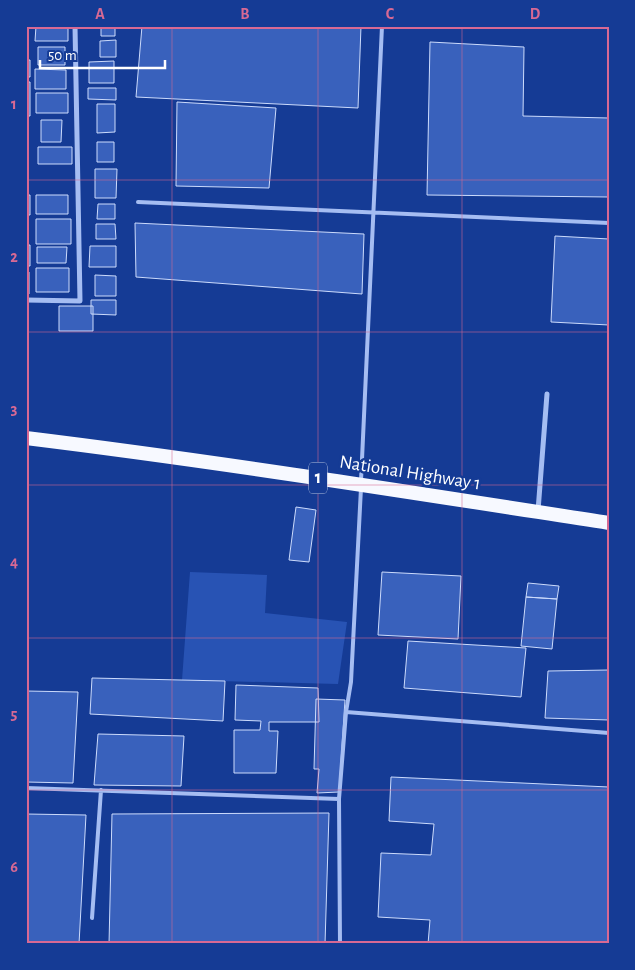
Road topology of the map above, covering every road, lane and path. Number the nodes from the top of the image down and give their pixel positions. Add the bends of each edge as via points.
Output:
1 (74, 26) edge
2 (382, 26) edge
3 (138, 202) dead end
4 (374, 212) junction
5 (609, 223) edge
6 (26, 300) edge
7 (547, 394) dead end
8 (26, 438) edge
9 (361, 484) junction
10 (538, 512) junction
11 (609, 523) edge
12 (346, 712) junction
13 (609, 734) edge
14 (26, 788) edge
15 (100, 790) junction
16 (339, 799) junction
17 (92, 918) dead end
18 (340, 944) edge

1 - 6 street via 80,301
2 - 4 lane
3 - 4 lane
4 - 5 lane
4 - 9 lane
7 - 10 street
8 - 9 highway, National Highway 1 / 1
9 - 10 highway, National Highway 1 / 1
9 - 12 lane via 351,682
10 - 11 highway, National Highway 1 / 1
12 - 13 lane
12 - 16 lane
14 - 15 lane
15 - 16 lane
15 - 17 lane
16 - 18 lane

